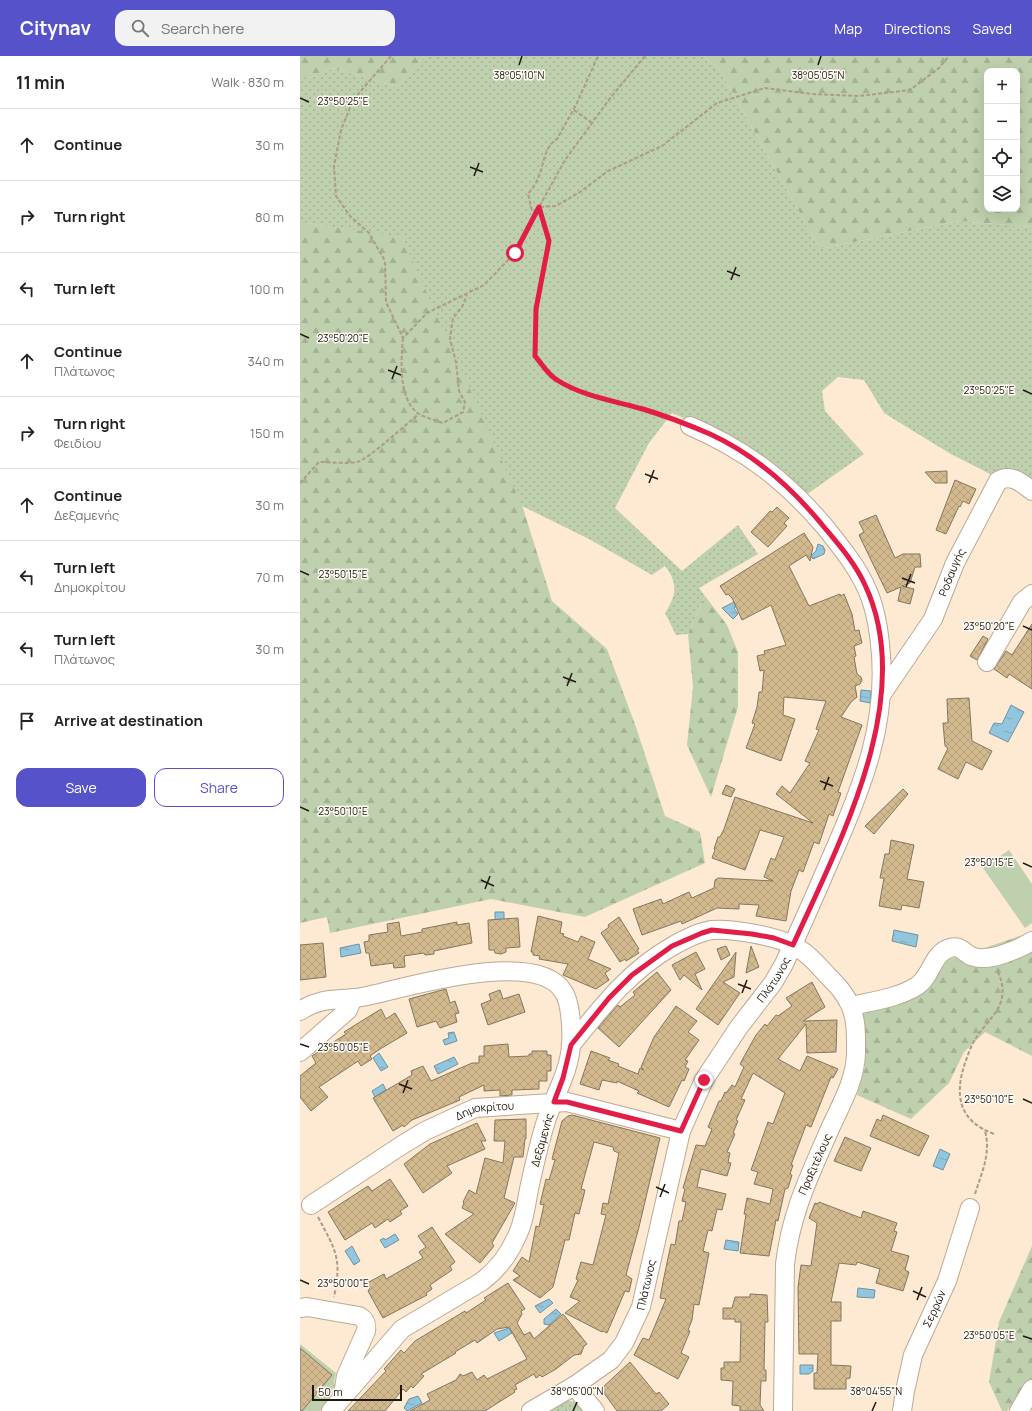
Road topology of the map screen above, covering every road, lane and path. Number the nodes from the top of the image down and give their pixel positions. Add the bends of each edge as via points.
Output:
1 (391, 56) edge
2 (598, 56) edge
3 (645, 56) edge
4 (949, 56) edge
5 (574, 110) junction
6 (592, 124) junction
7 (539, 207) junction
8 (536, 213) junction
9 (467, 294) junction
10 (403, 338) junction
11 (419, 414) junction
12 (690, 426) joint
13 (300, 483) edge
14 (1032, 491) edge
15 (1032, 594) edge
16 (987, 662) dead end
17 (882, 694) junction
18 (1032, 941) edge
19 (793, 945) junction
20 (990, 957) junction
21 (300, 996) edge
22 (354, 998) junction
23 (323, 1000) junction
24 (851, 1006) junction
25 (300, 1011) edge
26 (571, 1045) junction
27 (300, 1052) edge
28 (554, 1102) junction
29 (681, 1131) junction
30 (985, 1131) junction
31 (994, 1134) dead end
32 (311, 1205) joint
33 (970, 1208) joint
34 (300, 1308) edge
35 (331, 1311) junction
36 (574, 1386) junction
37 (1032, 1390) edge
38 (342, 1397) junction
39 (331, 1411) edge
40 (531, 1411) edge
41 (595, 1411) edge
42 (783, 1411) edge
43 (902, 1411) edge
44 (1018, 1411) edge

1 - 10 path via 353,100 341,130 334,166 336,196 350,216 369,233 385,261 386,302
2 - 5 path
3 - 6 path
4 - 7 path via 939,68 910,90 858,96 765,88 718,103 662,146 608,170 580,192 556,206
5 - 6 path
5 - 8 path via 557,140 548,148 538,179 528,194 532,210
6 - 7 path via 565,160
7 - 8 path
7 - 12 path via 549,241 536,309 535,356 555,379 584,393
8 - 9 path via 515,253 484,285
9 - 10 path via 427,313
9 - 11 path via 462,307 453,318 450,339 459,391 465,402 463,412 443,423
10 - 11 path via 400,366 408,402
11 - 13 path via 358,462 319,462
12 - 17 street, Πλάτωνος via 737,449 778,478 812,513 846,554 860,575 873,605 879,630
14 - 17 street, Ροδαυγής via 1009,477 998,481 955,563 934,619
15 - 16 street via 1022,602
17 - 19 street, Πλάτωνος via 878,728 860,789
18 - 20 street
19 - 24 street, Πραξιτέλους via 810,957 838,987
19 - 26 street, Πραξιτέλους via 774,938 712,930 683,941 632,975 609,998
19 - 29 street, Πλάτωνος via 772,983 739,1026 704,1080
20 - 24 street via 974,957 959,948 948,948 936,957 926,978 918,985 893,996
20 - 30 path via 1002,984 1002,997 995,1012 976,1038 959,1087 960,1101 965,1113 973,1123
21 - 23 street
22 - 23 street, Δεξαμενής
22 - 26 street, Δεξαμενής via 453,977 531,972 554,980 564,992 568,1001
22 - 27 street via 348,1010
23 - 25 street, Δεξαμενής
24 - 42 street, Πραξιτέλους via 856,1035 855,1071 800,1196 788,1242 785,1264
26 - 28 street, Δεξαμενής
28 - 29 street, Δημοκρίτου via 567,1102
28 - 32 street, Δημοκρίτου via 475,1108 414,1138
28 - 38 street, Δεξαμενής via 544,1128 517,1238 499,1266 480,1282 402,1329
29 - 36 street, Πλάτωνος via 641,1307 618,1353
30 - 31 path
30 - 33 path via 988,1142 987,1158
32 - 35 path via 337,1254 338,1273
33 - 43 street, Σερρών via 948,1281 913,1355
34 - 35 street
35 - 38 street via 359,1316 367,1325 346,1376
36 - 40 street, Πλάτωνος
36 - 41 street
37 - 44 street
38 - 39 street, Δεξαμενής

